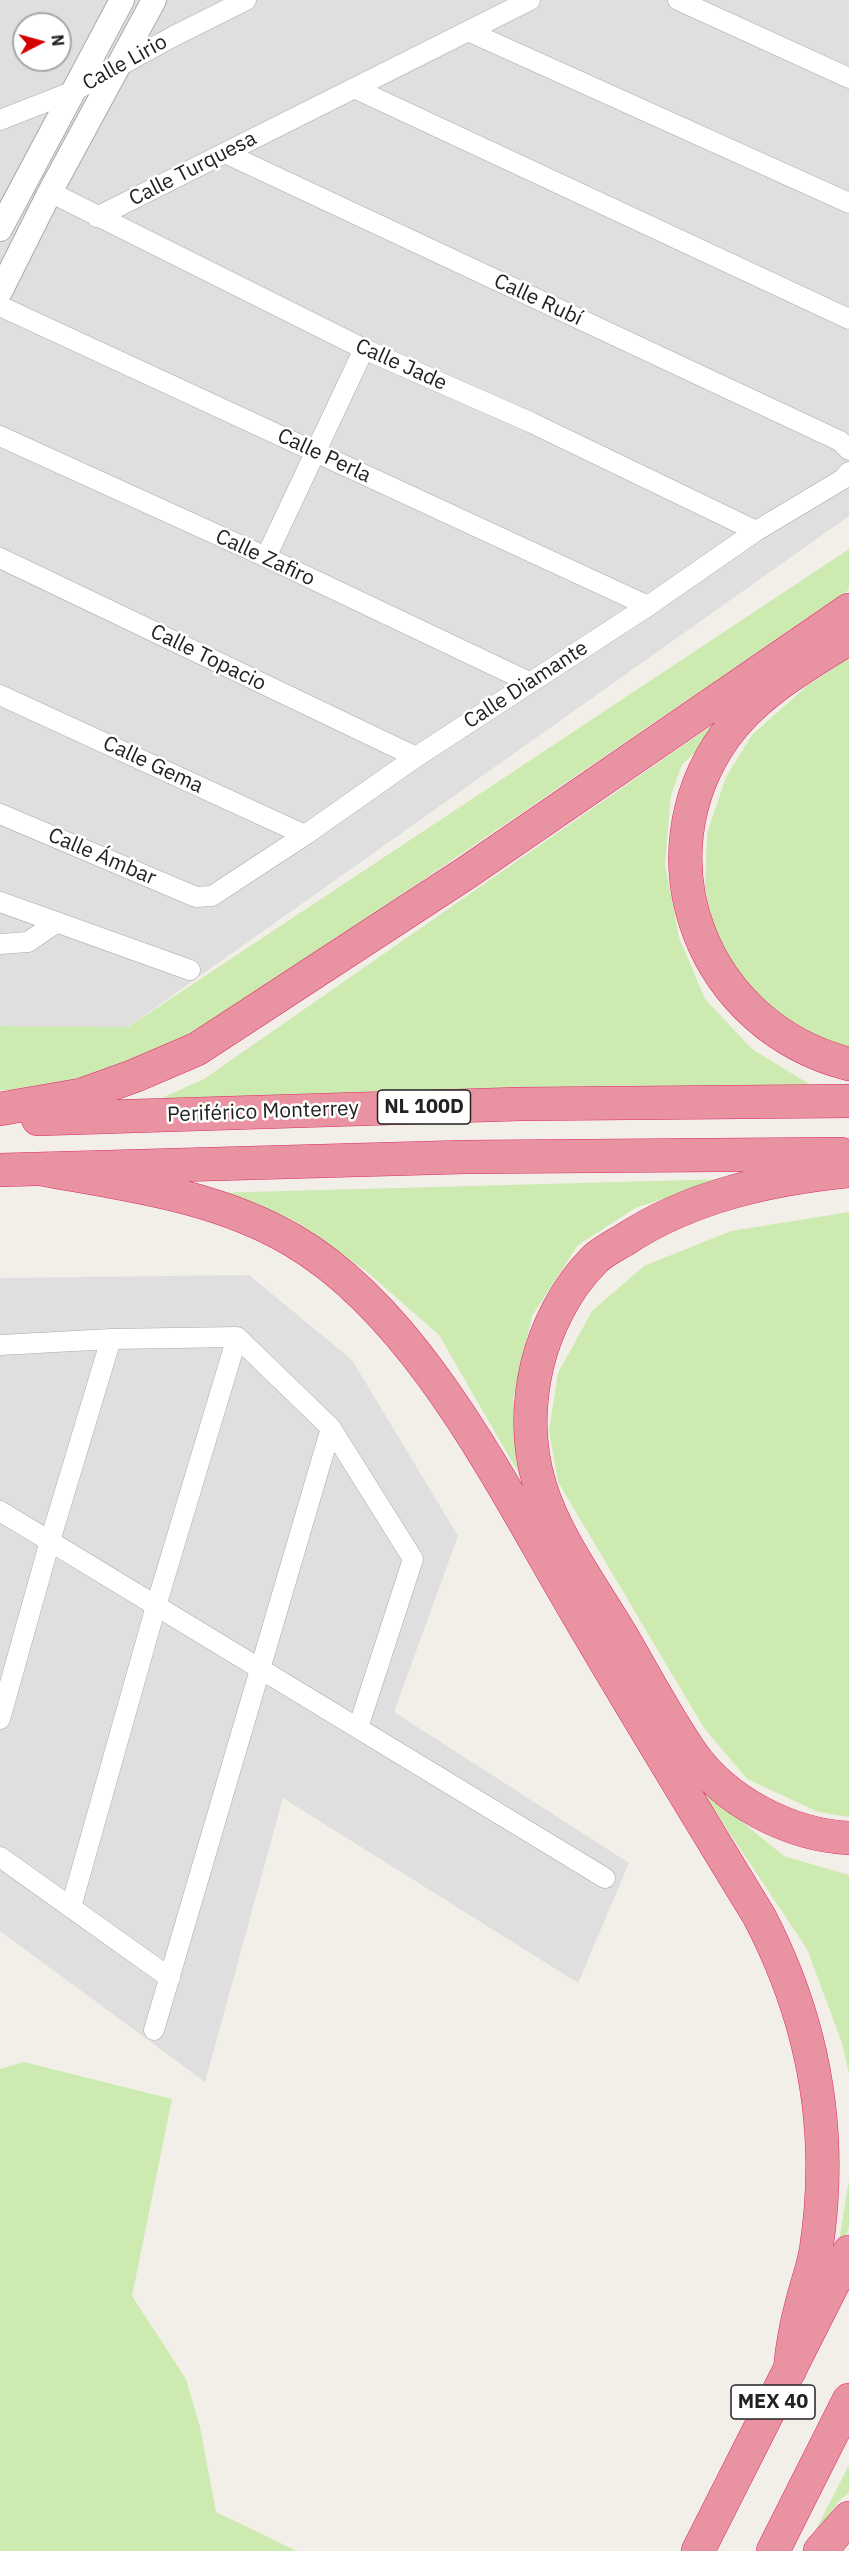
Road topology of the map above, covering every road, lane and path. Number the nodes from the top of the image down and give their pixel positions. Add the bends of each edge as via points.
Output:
1 (122, 0) edge
2 (154, 0) edge
3 (246, 0) edge
4 (530, 0) edge
5 (678, 0) edge
6 (470, 32) junction
7 (119, 66) junction
8 (849, 78) edge
9 (354, 88) junction
10 (74, 91) junction
11 (0, 120) edge
12 (225, 153) junction
13 (50, 192) junction
14 (849, 203) edge
15 (98, 217) junction
16 (0, 229) edge
17 (0, 292) edge
18 (0, 306) edge
19 (849, 319) edge
20 (364, 349) junction
21 (0, 436) edge
22 (849, 450) edge
23 (316, 452) junction
24 (849, 472) edge
25 (756, 531) junction
26 (266, 557) junction
27 (0, 558) edge
28 (648, 606) junction
29 (849, 610) edge
30 (849, 638) edge
31 (529, 682) junction
32 (0, 695) edge
33 (416, 757) junction
34 (0, 814) edge
35 (305, 835) junction
36 (204, 898) joint
37 (0, 902) edge
38 (57, 922) junction
39 (0, 944) edge
40 (190, 970) dead end
41 (849, 1064) edge
42 (849, 1101) edge
43 (0, 1109) edge
44 (0, 1120) edge
45 (849, 1154) edge
46 (23, 1169) edge
47 (849, 1170) edge
48 (0, 1189) edge
49 (237, 1337) junction
50 (111, 1339) junction
51 (0, 1345) edge
52 (331, 1428) junction
53 (0, 1511) edge
54 (50, 1542) junction
55 (156, 1606) junction
56 (259, 1668) junction
57 (0, 1719) edge
58 (358, 1728) junction
59 (849, 1838) edge
60 (0, 1857) edge
61 (605, 1878) dead end
62 (70, 1907) junction
63 (170, 1977) junction
64 (154, 2030) dead end
65 (849, 2253) edge
66 (789, 2370) junction
67 (849, 2400) edge
68 (849, 2518) edge
69 (698, 2551) edge
70 (773, 2551) edge
71 (820, 2551) edge

1 - 10 street
2 - 7 street
3 - 7 street, Calle Lirio
4 - 6 street, Calle Turquesa
5 - 8 street
6 - 9 street, Calle Turquesa
6 - 14 street
7 - 10 street, Calle Lirio
7 - 13 street
9 - 12 street, Calle Turquesa
9 - 19 street
10 - 11 street, Calle Lirio
10 - 16 street
12 - 15 street, Calle Turquesa
12 - 22 street, Calle Rubí via 840,441
13 - 15 street, Calle Jade
13 - 17 street
15 - 20 street, Calle Jade
18 - 23 street, Calle Perla
20 - 23 street
20 - 25 street, Calle Jade via 530,422
21 - 26 street, Calle Zafiro
23 - 26 street
23 - 28 street, Calle Perla
24 - 25 street, Calle Diamante
25 - 28 street, Calle Diamante
26 - 31 street, Calle Zafiro
27 - 33 street, Calle Topacio
28 - 31 street, Calle Diamante
29 - 43 highway via 465,873 197,1048 81,1095
30 - 41 highway via 770,690 725,737 694,803 688,826 686,874 702,943 726,983 758,1016 795,1043
31 - 33 street, Calle Diamante
32 - 35 street, Calle Gema
33 - 35 street, Calle Diamante
34 - 36 street, Calle Ámbar
35 - 36 street, Calle Diamante
37 - 38 street
38 - 39 street via 28,942
38 - 40 street
42 - 44 highway, Periférico Monterrey / NL 100D via 520,1104
45 - 46 highway via 464,1157
46 - 48 street
46 - 66 highway via 206,1202 294,1241 340,1275 382,1315 427,1368 472,1436 759,1916 790,1983 812,2054 824,2156 815,2254
47 - 59 highway via 772,1181 723,1194 672,1213 595,1259 565,1298 543,1341 532,1389 530,1438 540,1486 559,1531 690,1751 721,1785 758,1811 800,1829
49 - 50 street
49 - 52 street
49 - 55 street
50 - 51 street
50 - 54 street
52 - 56 street
52 - 58 street via 413,1559
53 - 54 street
54 - 55 street
54 - 57 street
55 - 56 street
55 - 62 street
56 - 58 street
56 - 63 street
58 - 61 street
60 - 62 street
62 - 63 street
63 - 64 street
65 - 66 highway, MEX 40
66 - 69 highway, MEX 40
67 - 70 highway, MEX 40
68 - 71 highway

